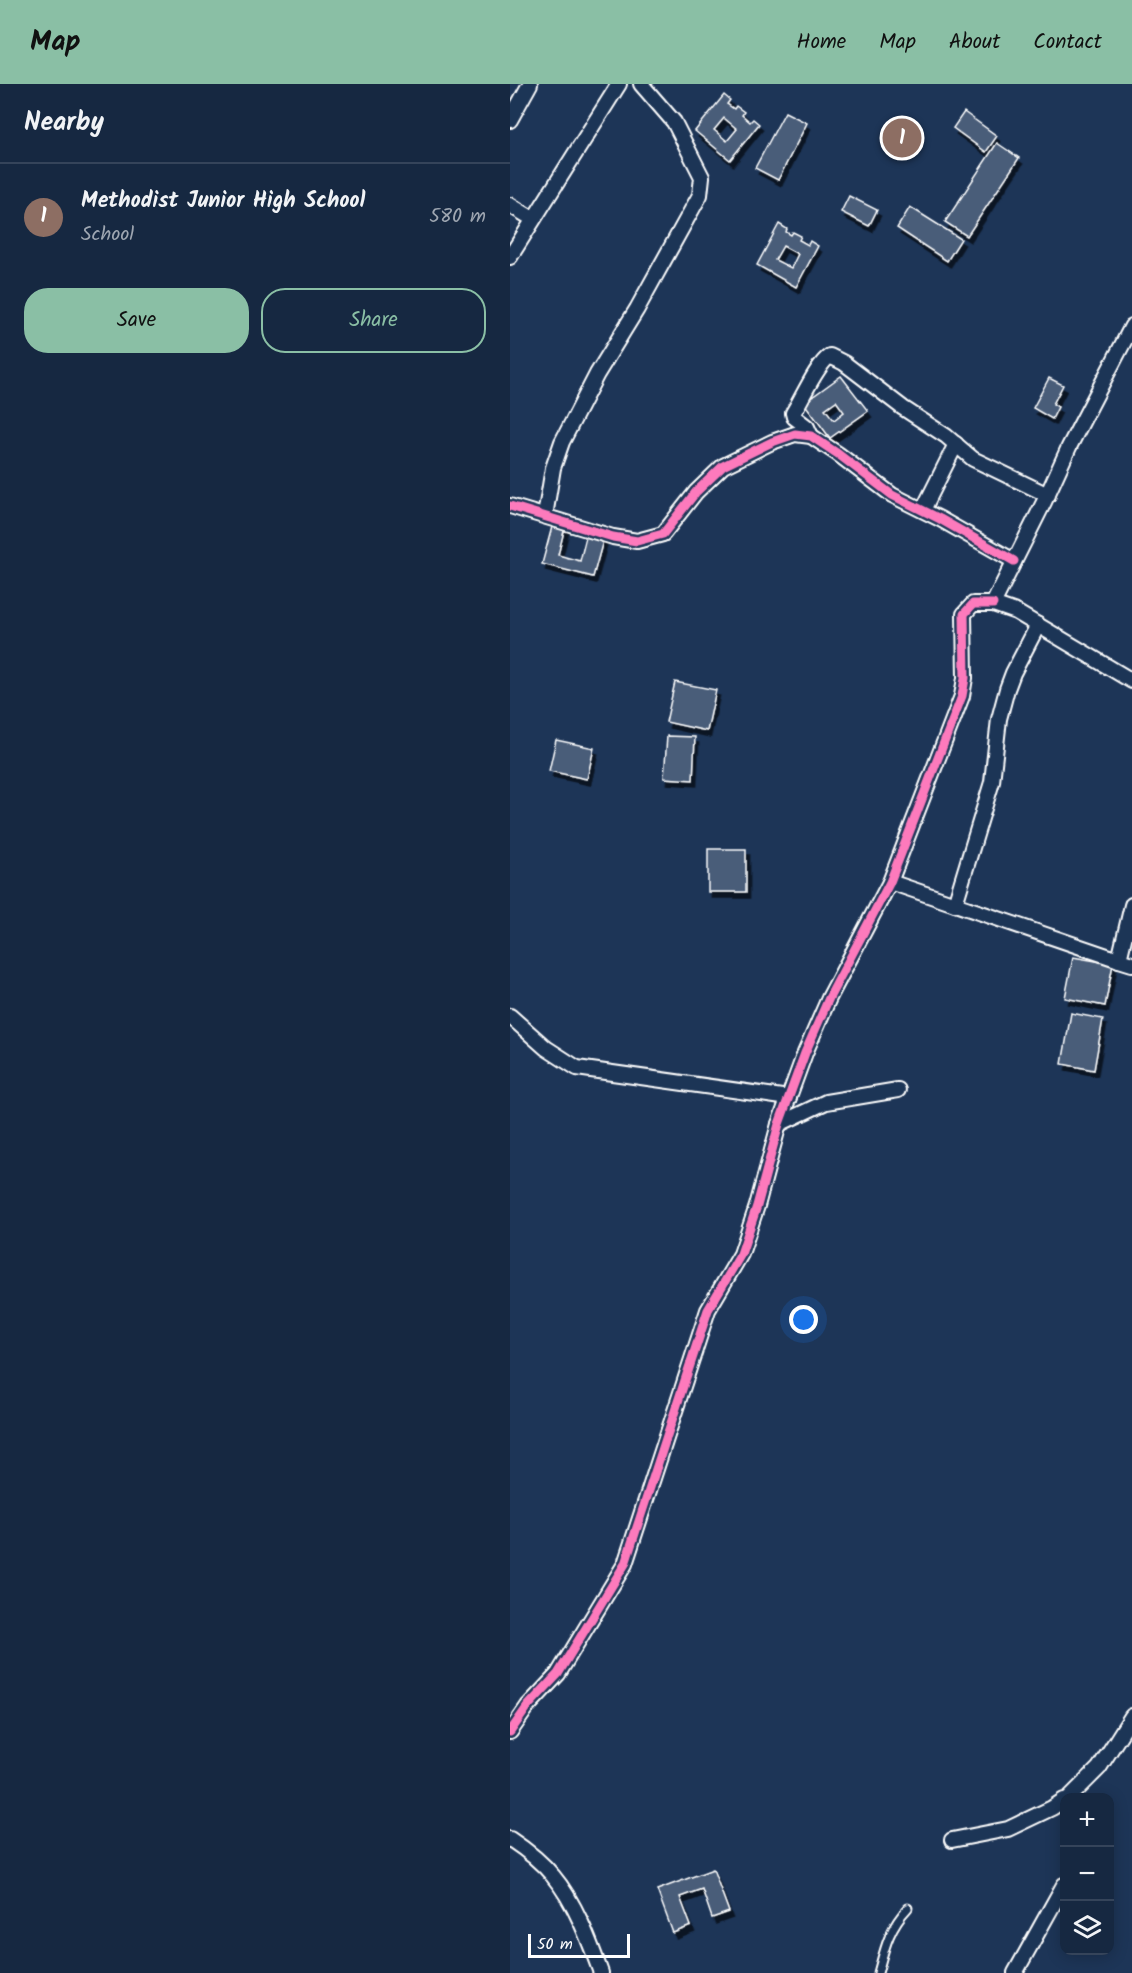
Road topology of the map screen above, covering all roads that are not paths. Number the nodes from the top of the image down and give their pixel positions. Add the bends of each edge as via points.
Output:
1 (530, 84) edge
2 (619, 84) edge
3 (641, 84) edge
4 (510, 120) edge
5 (510, 205) edge
6 (533, 219) junction
7 (510, 257) edge
8 (1132, 326) edge
9 (811, 436) junction
10 (956, 444) junction
11 (1048, 495) junction
12 (510, 506) edge
13 (922, 510) junction
14 (545, 516) junction
15 (1014, 561) junction
16 (993, 604) junction
17 (1038, 625) junction
18 (1132, 681) edge
19 (890, 882) junction
20 (955, 904) junction
21 (1132, 905) edge
22 (1125, 962) edge
23 (510, 1016) edge
24 (898, 1090) dead end
25 (789, 1098) junction
26 (779, 1124) junction
27 (1132, 1716) edge
28 (510, 1732) edge
29 (1073, 1793) edge
30 (1060, 1803) edge
31 (510, 1839) edge
32 (952, 1840) dead end
33 (1060, 1895) edge
34 (908, 1908) dead end
35 (601, 1973) edge
36 (878, 1973) edge
37 (1016, 1973) edge

1 - 4 street
2 - 6 street
3 - 14 street via 674,122 702,177 700,195 562,442
5 - 6 street
6 - 7 street
8 - 11 street
9 - 10 street via 793,413 830,356
9 - 13 street via 892,495
9 - 14 street via 795,434 723,466 696,492 663,534 637,542
10 - 11 street via 973,459
10 - 13 street
11 - 15 street
12 - 14 street
13 - 15 street
15 - 16 street
16 - 17 street
16 - 19 street via 973,604 964,614 962,696
17 - 18 street
17 - 20 street via 1007,688 999,719 992,782
19 - 20 street
19 - 25 street via 829,998
20 - 22 street
21 - 22 street
23 - 25 street via 546,1048 577,1068
24 - 26 street via 826,1102
25 - 26 street
26 - 28 street via 741,1254 708,1310 626,1564 558,1674
27 - 29 street via 1099,1768
30 - 32 street via 1008,1829
31 - 35 street via 553,1876 570,1901
33 - 37 street
34 - 36 lane via 890,1933

